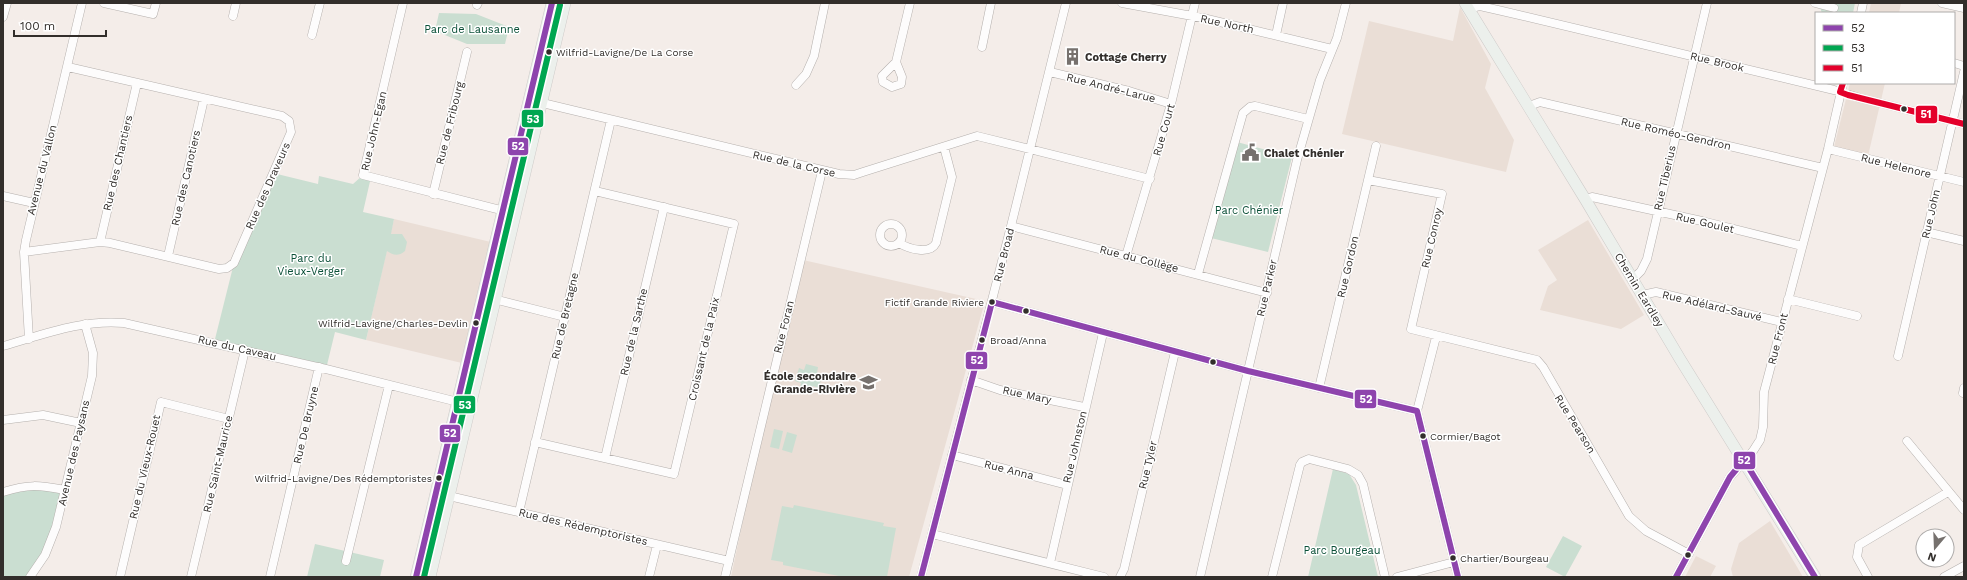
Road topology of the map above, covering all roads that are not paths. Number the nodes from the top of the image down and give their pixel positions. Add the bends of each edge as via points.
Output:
1 (6, 3) edge
2 (82, 3) edge
3 (104, 3) edge
4 (156, 3) edge
5 (236, 3) edge
6 (320, 3) edge
7 (403, 3) edge
8 (552, 3) edge
9 (565, 3) edge
10 (825, 3) edge
11 (910, 3) edge
12 (992, 3) edge
13 (1066, 3) edge
14 (1122, 3) edge
15 (1195, 3) edge
16 (1282, 3) edge
17 (1346, 3) edge
18 (1707, 3) edge
19 (1815, 3) edge
20 (1942, 3) edge
21 (1467, 6) edge
22 (1498, 6) edge
23 (1834, 8) dead end
24 (1964, 8) edge
25 (233, 16) dead end
26 (3, 17) edge
27 (1193, 17) junction
28 (312, 35) dead end
29 (1276, 35) junction
30 (982, 47) dead end
31 (1332, 49) junction
32 (467, 52) dead end
33 (1694, 56) junction
34 (896, 62) dead end
35 (68, 67) junction
36 (1050, 72) junction
37 (1964, 72) edge
38 (137, 83) junction
39 (1843, 84) edge
40 (796, 85) dead end
41 (1840, 92) junction
42 (204, 99) junction
43 (530, 100) junction
44 (542, 104) junction
45 (1171, 104) junction
46 (1529, 106) junction
47 (1308, 119) junction
48 (611, 120) junction
49 (1953, 121) junction
50 (1964, 124) edge
51 (1676, 134) junction
52 (1376, 146) dead end
53 (944, 147) junction
54 (1828, 149) junction
55 (1030, 150) junction
56 (1823, 168) junction
57 (822, 171) junction
58 (1939, 176) junction
59 (1150, 179) junction
60 (1368, 180) junction
61 (1964, 182) edge
62 (595, 191) junction
63 (432, 194) junction
64 (3, 196) edge
65 (1586, 199) junction
66 (34, 203) junction
67 (664, 207) junction
68 (502, 210) junction
69 (1657, 212) junction
70 (516, 214) junction
71 (1011, 226) junction
72 (1926, 232) junction
73 (1964, 241) edge
74 (100, 242) junction
75 (899, 243) dead end
76 (1802, 246) junction
77 (24, 252) junction
78 (168, 256) junction
79 (1126, 256) junction
80 (1198, 274) junction
81 (1632, 279) junction
82 (1267, 292) junction
83 (1642, 295) junction
84 (482, 296) junction
85 (495, 299) junction
86 (1788, 299) junction
87 (992, 302) junction
88 (565, 316) junction
89 (1857, 316) dead end
90 (1782, 322) junction
91 (85, 324) junction
92 (1103, 333) junction
93 (1436, 337) junction
94 (29, 339) junction
95 (3, 346) edge
96 (245, 350) junction
97 (1175, 352) junction
98 (1898, 356) dead end
99 (319, 367) junction
100 (1248, 371) junction
101 (971, 380) junction
102 (389, 385) junction
103 (1319, 388) junction
104 (458, 401) junction
105 (470, 404) junction
106 (1084, 408) junction
107 (1417, 411) junction
108 (229, 418) junction
109 (3, 420) edge
110 (81, 423) junction
111 (1908, 441) dead end
112 (535, 442) junction
113 (952, 455) junction
114 (605, 458) junction
115 (1744, 460) junction
116 (1067, 485) junction
117 (65, 490) junction
118 (3, 492) edge
119 (1948, 492) junction
120 (436, 493) junction
121 (449, 496) junction
122 (1964, 510) edge
123 (519, 512) junction
124 (932, 534) junction
125 (657, 545) junction
126 (1689, 554) junction
127 (346, 561) dead end
128 (729, 561) junction
129 (1454, 562) junction
130 (1050, 563) junction
131 (1964, 566) edge
132 (30, 577) edge
133 (120, 577) edge
134 (192, 577) edge
135 (270, 577) edge
136 (416, 577) edge
137 (430, 577) edge
138 (650, 577) edge
139 (725, 577) edge
140 (921, 577) edge
141 (1104, 577) edge
142 (1120, 577) edge
143 (1200, 577) edge
144 (1272, 577) edge
145 (1385, 577) edge
146 (1397, 577) edge
147 (1458, 577) edge
148 (1676, 577) edge
149 (1815, 577) edge
150 (1868, 577) edge
151 (1944, 577) edge

1 - 26 street
2 - 35 street, Avenue du Vallon
3 - 4 street via 153,14
5 - 25 street
6 - 28 street
7 - 63 street, Rue John-Egan via 362,175
8 - 43 main road
9 - 44 main road
10 - 40 street via 814,56 806,74
11 - 34 street
12 - 30 street
13 - 36 street, Rue Broad
14 - 27 street, Rue North
15 - 27 street, Rue Court
16 - 29 street
17 - 31 street, Rue Parker via 1338,38
18 - 33 street, Rue Tiberius
19 - 23 street
20 - 24 street
21 - 22 street, Rue Brook
21 - 46 main road, Chemin Eardley
22 - 33 street, Rue Brook
27 - 29 street, Rue North
27 - 45 street, Rue Court
29 - 31 street, Rue North
31 - 47 street, Rue Parker
32 - 63 street, Rue de Fribourg
33 - 41 street, Rue Brook
33 - 51 street, Rue Tiberius
35 - 38 street, Rue des Draveurs
35 - 66 street, Avenue du Vallon
36 - 45 street, Rue André-Larue
36 - 55 street, Rue Broad
37 - 49 street, Rue John
38 - 42 street, Rue des Draveurs
38 - 74 street, Rue des Chantiers
39 - 41 street, Rue Front
41 - 49 street, Rue Brook
41 - 54 street, Rue Front
42 - 78 street, Rue des Canotiers
42 - 78 street, Rue des Draveurs via 282,116 289,121 292,128 234,263 227,268 219,269
43 - 44 street, Rue de la Corse
43 - 68 main road
44 - 48 street, Rue de la Corse
44 - 70 main road
45 - 59 street, Rue Court
46 - 51 street, Rue Roméo-Gendron via 1540,102
46 - 65 main road, Chemin Eardley
47 - 80 street via 1255,106 1243,113
47 - 82 street, Rue Parker
48 - 57 street, Rue de la Corse
48 - 62 street, Rue de Bretagne
49 - 50 street, Rue Brook
49 - 58 street, Rue John
51 - 56 street, Rue Roméo-Gendron
51 - 69 street, Rue Tiberius
52 - 60 street, Rue Gordon
53 - 55 street, Rue de la Corse via 977,136
53 - 57 street, Rue de la Corse via 854,175
53 - 75 street via 952,177 936,243 933,249 929,250
54 - 56 street, Rue Front
54 - 58 street, Rue Helenore
55 - 59 street, Rue de la Corse
55 - 71 street, Rue Broad
56 - 76 street, Rue Front
57 - 128 street, Rue Foran
58 - 61 street, Rue Helenore
58 - 72 street, Rue John
59 - 79 street, Rue Court
60 - 93 street, Rue Conroy via 1442,194 1411,329
60 - 103 street, Rue Gordon
62 - 67 street, Croissant de la Paix
62 - 88 street, Rue de Bretagne
63 - 68 street, Rue John-Egan
64 - 66 street
65 - 69 street, Rue Goulet via 1592,197
65 - 81 main road, Chemin Eardley
66 - 77 street, Avenue du Vallon
67 - 114 street, Rue de la Sarthe
67 - 114 street, Croissant de la Paix via 734,224 674,474
68 - 70 street, Rue John-Egan
68 - 84 main road
69 - 76 street, Rue Goulet
69 - 81 street, Rue Tiberius via 1644,266
70 - 85 main road
71 - 79 street, Rue du Collège
71 - 87 street, Rue Broad
72 - 73 street
72 - 98 street, Rue John
74 - 77 street, Rue des Draveurs
74 - 78 street, Rue des Draveurs
76 - 86 street, Rue Front
77 - 94 street, Avenue du Vallon
79 - 80 street, Rue du Collège
80 - 82 street, Rue du Collège
81 - 83 main road, Chemin Eardley
82 - 100 street, Rue Parker
83 - 90 street, Rue Adélard-Sauvé via 1656,292
83 - 115 main road, Chemin Eardley
84 - 85 street
84 - 104 main road
85 - 88 street
85 - 105 main road
86 - 89 street
86 - 90 street, Rue Front
87 - 92 street
87 - 101 street, Rue Broad
88 - 112 street, Rue de Bretagne
90 - 115 street, Rue Front via 1764,392 1762,434 1757,446
91 - 94 street, Rue du Caveau
91 - 96 street, Rue du Caveau via 110,321 124,323
91 - 110 street, Avenue des Paysans via 94,364
92 - 97 street
92 - 106 street, Rue Johnston
93 - 107 street
93 - 126 street, Rue Pearson via 1537,360 1629,516 1646,531
94 - 95 street, Rue du Caveau
96 - 99 street, Rue du Caveau
96 - 108 street, Rue Saint-Maurice
97 - 100 street
97 - 142 street, Rue Tyler
99 - 102 street, Rue du Caveau
99 - 135 street, Rue De Bruyne
100 - 103 street
100 - 143 street, Rue Parker
101 - 106 street, Rue Mary via 1000,390
101 - 113 street, Rue Broad
102 - 104 street, Rue du Caveau
102 - 127 street
103 - 107 street
104 - 105 street, Rue du Caveau
104 - 120 main road
105 - 121 main road
106 - 116 street, Rue Johnston
107 - 129 street
108 - 133 street, Rue du Vieux-Rouet via 161,402
108 - 134 street, Rue Saint-Maurice
109 - 110 street via 43,415
110 - 117 street, Avenue des Paysans
111 - 119 street
112 - 114 street, Croissant de la Paix
112 - 123 street, Rue de Bretagne
113 - 116 street, Rue Anna
113 - 124 street, Rue Broad
115 - 126 street, Rue Front via 1730,477
115 - 149 main road, Chemin Eardley
116 - 130 street, Rue Johnston
117 - 118 street via 28,485
117 - 132 street, Avenue des Paysans via 51,543
119 - 122 street
119 - 150 street via 1859,546 1857,557
120 - 121 street, Rue des Rédemptoristes
120 - 136 main road
121 - 123 street, Rue des Rédemptoristes
121 - 137 main road
123 - 125 street, Rue des Rédemptoristes
124 - 130 street
124 - 140 street, Rue Broad
125 - 128 street, Rue des Rédemptoristes
125 - 138 street
126 - 148 street, Rue Front
128 - 139 street, Rue Foran
129 - 146 street
129 - 147 street
130 - 141 street
131 - 151 street
144 - 145 street via 1300,465 1309,459 1348,468 1358,475 1363,484

